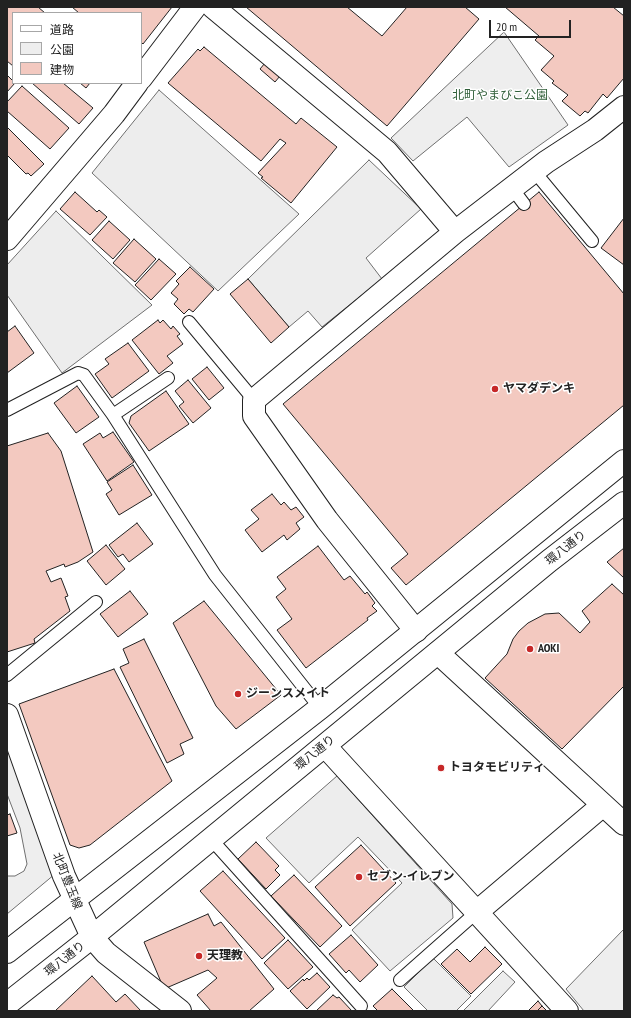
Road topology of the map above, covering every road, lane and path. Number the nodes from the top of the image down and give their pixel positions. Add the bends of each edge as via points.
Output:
1 (195, 7) edge
2 (213, 7) edge
3 (142, 77) edge
4 (136, 84) edge
5 (624, 107) edge
6 (534, 171) junction
7 (455, 232) junction
8 (7, 239) edge
9 (592, 241) dead end
10 (189, 322) dead end
11 (168, 378) dead end
12 (254, 400) junction
13 (7, 410) edge
14 (113, 415) junction
15 (624, 461) edge
16 (624, 503) edge
17 (96, 602) dead end
18 (416, 631) junction
19 (438, 653) junction
20 (7, 675) edge
21 (320, 708) junction
22 (7, 715) edge
23 (325, 746) junction
24 (604, 805) junction
25 (624, 824) edge
26 (211, 839) junction
27 (74, 899) junction
28 (478, 911) junction
29 (92, 937) junction
30 (7, 952) edge
31 (400, 980) dead end
32 (7, 1004) edge
33 (361, 1006) dead end
34 (180, 1011) edge
35 (567, 1011) edge

1 - 3 street
2 - 7 street via 387,152
4 - 8 street via 95,137
5 - 6 street
6 - 7 street via 518,196
6 - 9 lane
7 - 12 street
10 - 12 lane
11 - 14 lane
12 - 18 street via 254,416 327,520
13 - 14 lane via 81,373
14 - 21 lane via 215,575
15 - 18 street
16 - 19 street, 環八通り
17 - 20 lane
18 - 21 street
19 - 23 street, 環八通り
19 - 24 street
21 - 27 street
22 - 27 street, 北町豊玉線
23 - 26 street, 環八通り
23 - 28 street
24 - 25 street
24 - 28 street
26 - 29 street, 環八通り
26 - 33 lane
27 - 29 street, 北町豊玉線
27 - 30 street
28 - 31 lane
28 - 35 street
29 - 32 street, 環八通り
29 - 34 street, 北町豊玉線 via 106,954

